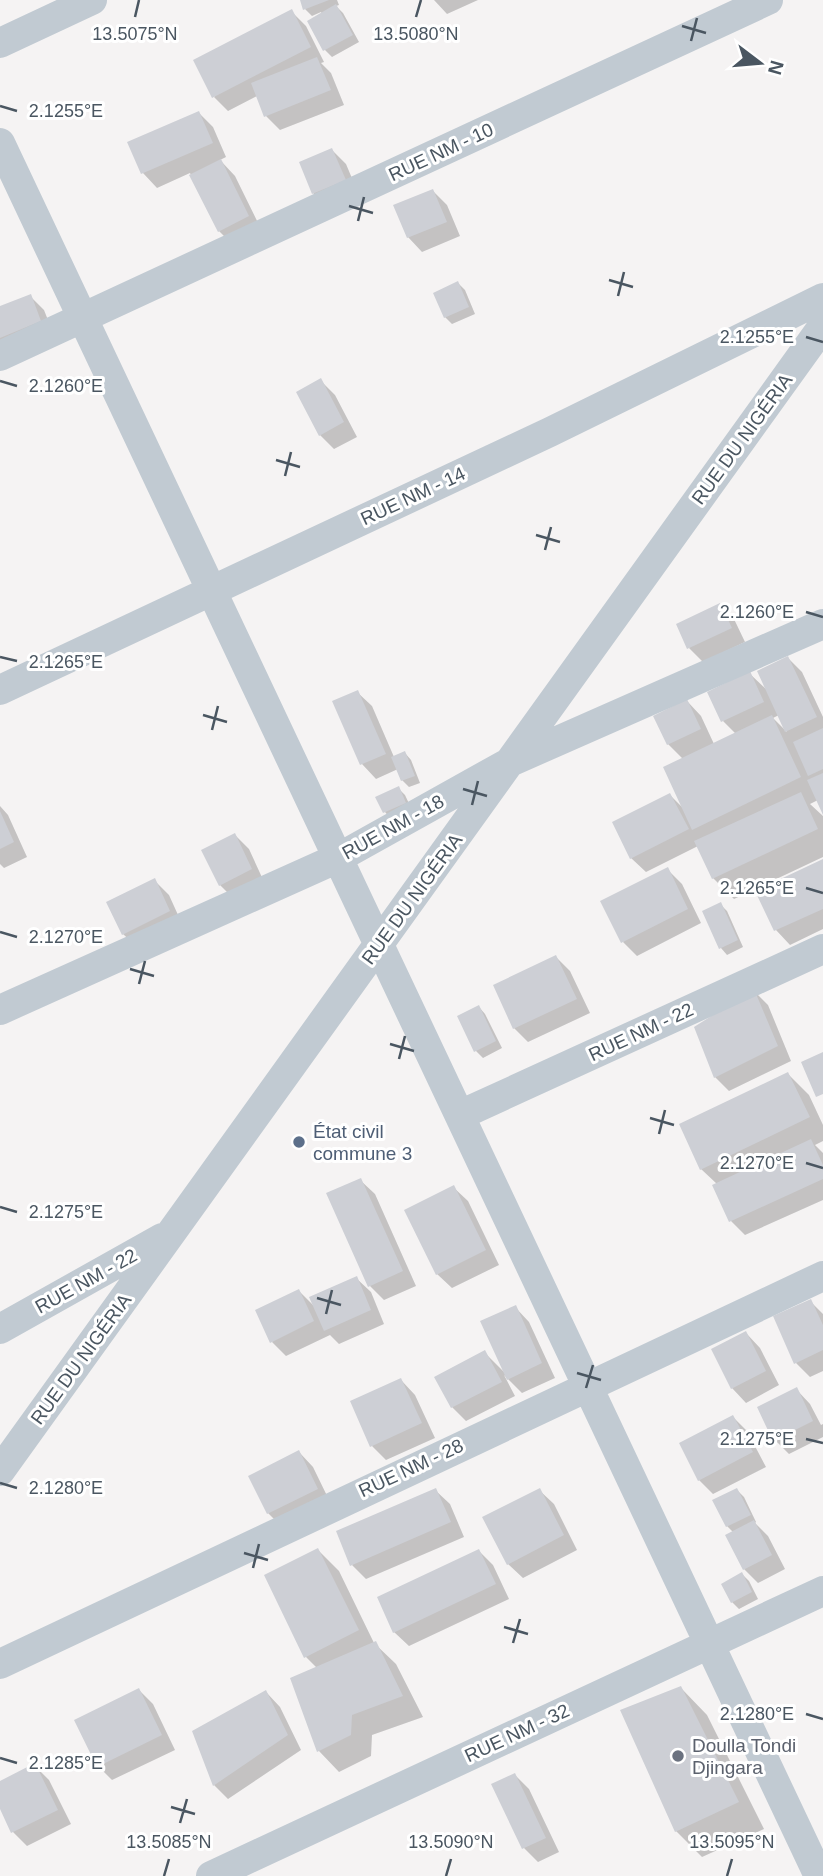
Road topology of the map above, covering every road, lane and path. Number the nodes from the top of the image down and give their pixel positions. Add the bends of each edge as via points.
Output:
1 (92, 0) edge
2 (768, 0) edge
3 (0, 43) edge
4 (0, 143) edge
5 (823, 298) edge
6 (82, 317) junction
7 (823, 326) edge
8 (0, 356) edge
9 (212, 591) junction
10 (823, 624) edge
11 (0, 690) edge
12 (510, 762) junction
13 (338, 858) junction
14 (378, 946) junction
15 (823, 949) edge
16 (0, 1010) edge
17 (460, 1115) junction
18 (172, 1233) junction
19 (823, 1276) edge
20 (0, 1329) edge
21 (587, 1385) junction
22 (0, 1471) edge
23 (823, 1591) edge
24 (709, 1644) junction
25 (0, 1664) edge
26 (211, 1876) edge
27 (819, 1876) edge

1 - 3 street
2 - 6 street, RUE NM - 10
4 - 6 street
5 - 9 street, RUE NM - 14
6 - 8 street, RUE NM - 10
6 - 9 street
7 - 12 street, RUE DU NIGÉRIA
9 - 11 street, RUE NM - 14
9 - 13 street
10 - 12 street, RUE NM - 18
12 - 13 street, RUE NM - 18
12 - 14 street, RUE DU NIGÉRIA
13 - 14 street
13 - 16 street, RUE NM - 18
14 - 17 street
14 - 18 street, RUE DU NIGÉRIA
15 - 17 street, RUE NM - 22
17 - 21 street
18 - 20 street, RUE NM - 22
18 - 22 street, RUE DU NIGÉRIA
19 - 21 street, RUE NM - 28
21 - 24 street
21 - 25 street, RUE NM - 28
23 - 24 street, RUE NM - 32
24 - 26 street, RUE NM - 32
24 - 27 street

